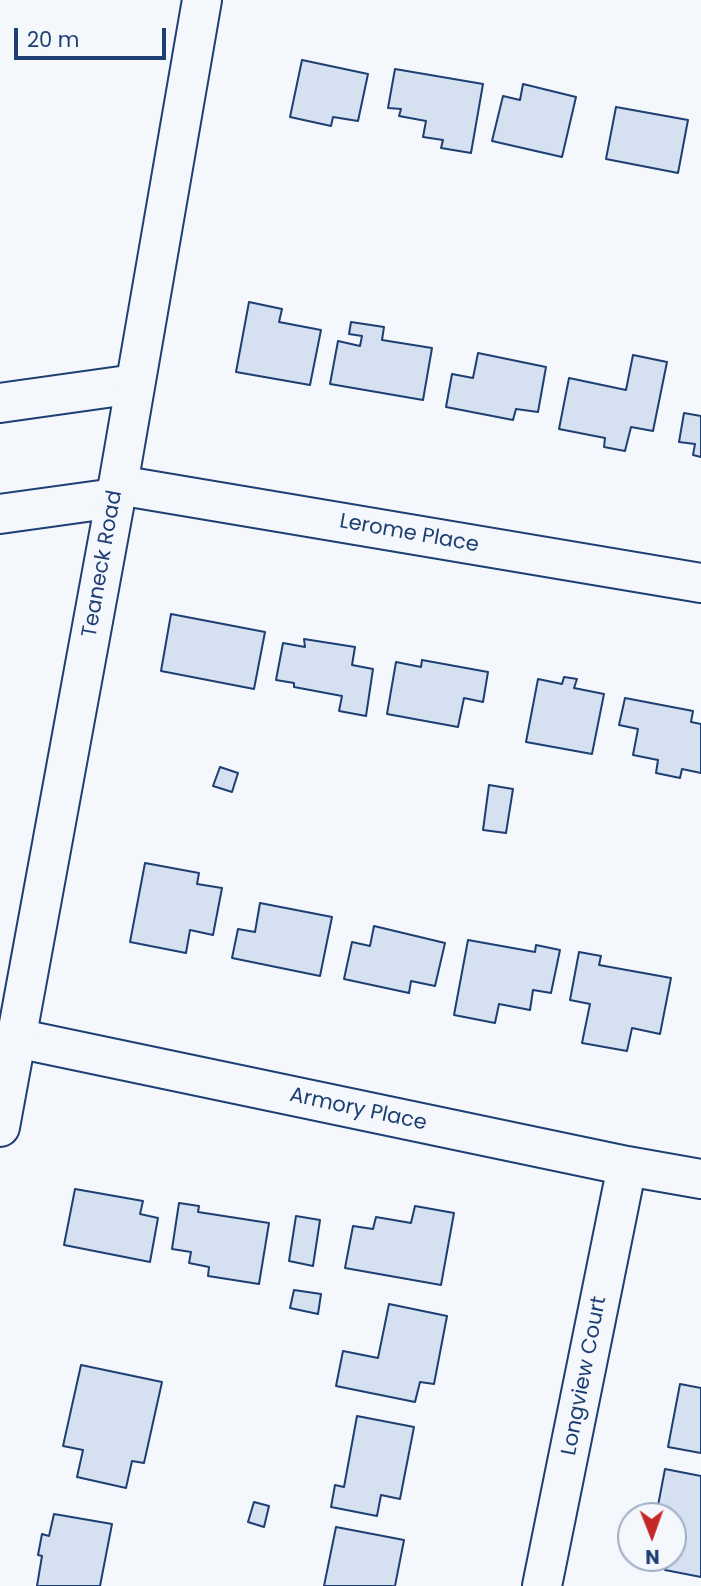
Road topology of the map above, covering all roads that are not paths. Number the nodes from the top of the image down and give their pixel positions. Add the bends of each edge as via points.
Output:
1 (202, 0) edge
2 (135, 384) junction
3 (0, 402) edge
4 (117, 491) junction
5 (0, 514) edge
6 (701, 583) edge
7 (16, 1038) junction
8 (0, 1127) edge
9 (627, 1166) junction
10 (701, 1179) edge
11 (542, 1586) edge

1 - 2 street, Teaneck Road
2 - 3 street
2 - 4 street, Teaneck Road
4 - 5 street, Lerome Place
4 - 6 street, Lerome Place
4 - 7 street, Teaneck Road
7 - 8 street, Teaneck Road
7 - 9 street, Armory Place
9 - 10 street, Armory Place
9 - 11 street, Longview Court

